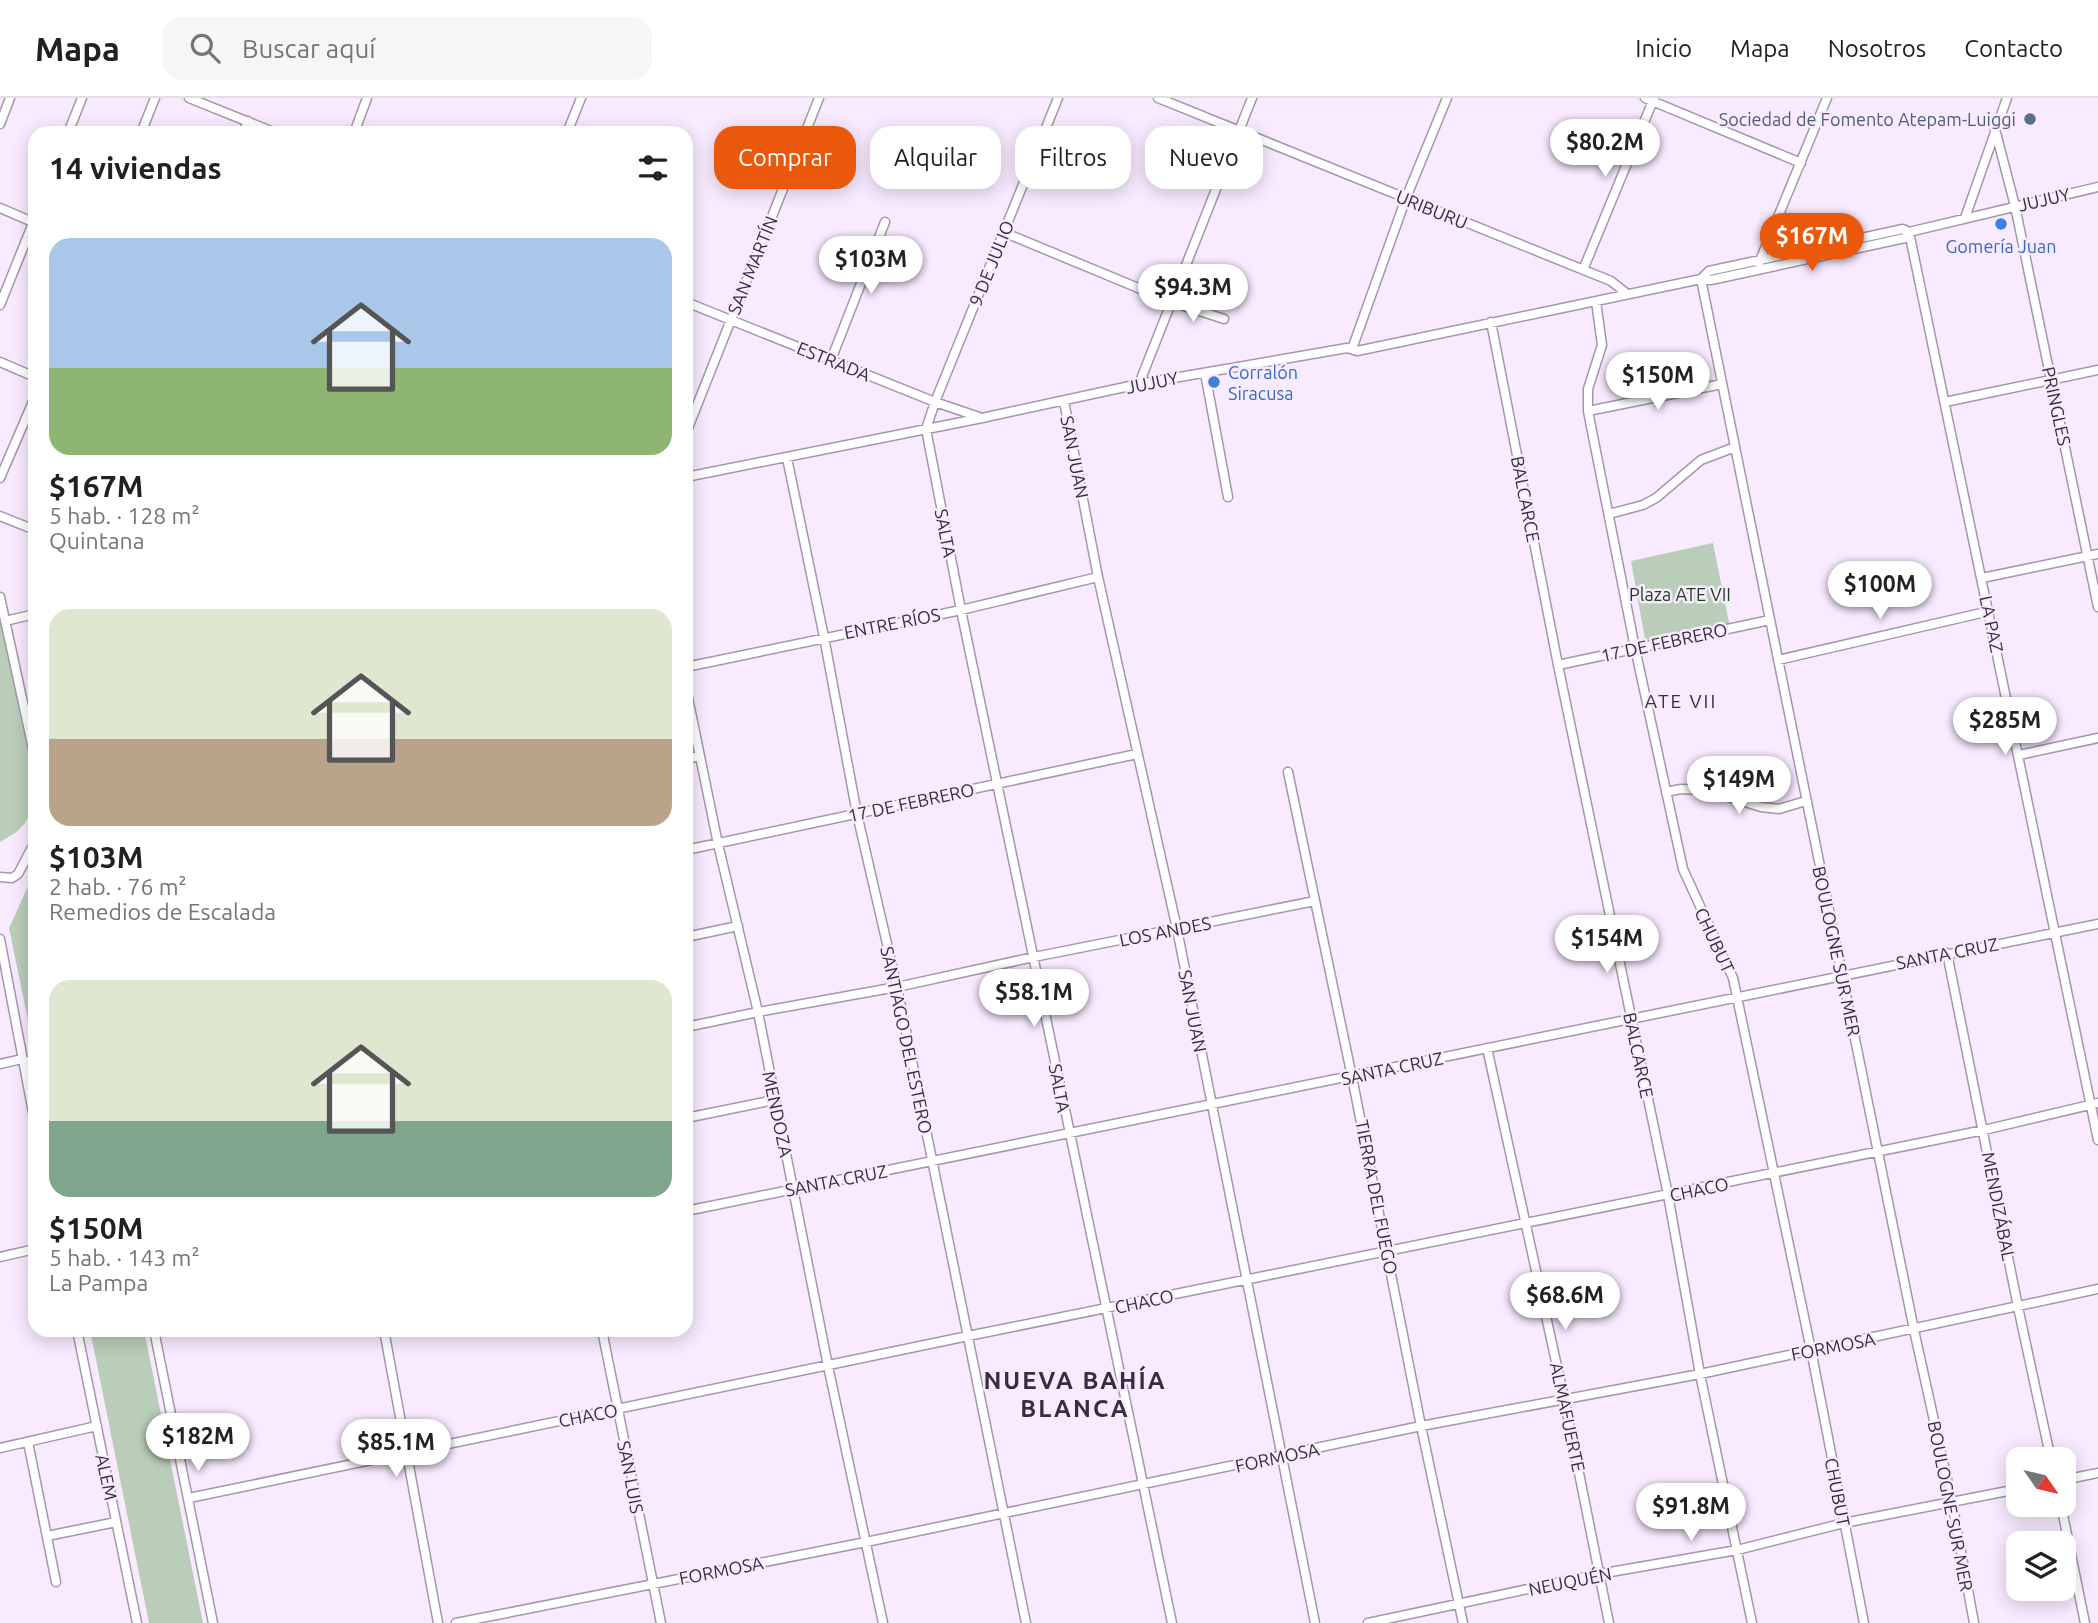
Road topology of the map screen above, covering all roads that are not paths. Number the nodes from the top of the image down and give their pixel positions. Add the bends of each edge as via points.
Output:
1 (10, 98) edge
2 (82, 98) edge
3 (155, 98) edge
4 (189, 98) edge
5 (367, 98) edge
6 (581, 98) edge
7 (819, 98) edge
8 (1058, 98) edge
9 (1158, 98) edge
10 (1252, 98) edge
11 (1447, 98) edge
12 (1828, 98) edge
13 (2007, 98) edge
14 (1651, 99) edge
15 (248, 121) junction
16 (0, 124) edge
17 (71, 126) edge
18 (144, 126) edge
19 (246, 126) edge
20 (260, 126) edge
21 (357, 126) edge
22 (569, 126) edge
23 (1227, 126) edge
24 (1241, 126) edge
25 (1995, 129) junction
26 (1263, 141) edge
27 (1801, 163) junction
28 (2098, 187) edge
29 (1216, 189) edge
30 (1405, 198) junction
31 (2015, 206) junction
32 (0, 208) edge
33 (1965, 218) junction
34 (28, 219) edge
35 (885, 222) dead end
36 (1003, 232) junction
37 (1909, 232) junction
38 (28, 236) edge
39 (1761, 259) junction
40 (1757, 269) junction
41 (1583, 270) junction
42 (1701, 279) junction
43 (1626, 293) junction
44 (1596, 301) junction
45 (1172, 302) junction
46 (0, 305) edge
47 (693, 305) edge
48 (730, 319) junction
49 (1223, 319) dead end
50 (1491, 322) junction
51 (1352, 349) junction
52 (831, 360) junction
53 (0, 362) edge
54 (2098, 370) edge
55 (1205, 373) junction
56 (28, 374) edge
57 (2052, 380) junction
58 (1139, 384) junction
59 (1722, 384) junction
60 (1064, 401) junction
61 (935, 402) junction
62 (1945, 402) junction
63 (1588, 411) junction
64 (28, 413) edge
65 (693, 415) edge
66 (982, 418) junction
67 (926, 429) junction
68 (1735, 447) junction
69 (787, 458) junction
70 (693, 476) edge
71 (0, 478) edge
72 (1228, 497) dead end
73 (1609, 514) junction
74 (0, 516) edge
75 (28, 527) edge
76 (2098, 554) edge
77 (2088, 556) junction
78 (1098, 577) junction
79 (1982, 578) junction
80 (0, 597) edge
81 (2098, 607) edge
82 (961, 610) junction
83 (1990, 611) junction
84 (28, 616) edge
85 (1770, 620) junction
86 (5, 621) junction
87 (824, 637) junction
88 (1635, 648) junction
89 (1778, 660) junction
90 (693, 665) edge
91 (1558, 665) junction
92 (693, 722) edge
93 (28, 726) edge
94 (2098, 738) edge
95 (1137, 754) junction
96 (2019, 755) junction
97 (700, 756) junction
98 (693, 758) edge
99 (1287, 772) dead end
100 (997, 783) junction
101 (1666, 792) junction
102 (1807, 801) junction
103 (857, 814) junction
104 (718, 844) junction
105 (693, 849) edge
106 (28, 855) edge
107 (0, 877) edge
108 (1315, 901) junction
109 (2098, 924) edge
110 (738, 926) junction
111 (1178, 929) junction
112 (2055, 931) junction
113 (693, 936) edge
114 (0, 939) edge
115 (1947, 953) junction
116 (1034, 957) junction
117 (1842, 974) junction
118 (897, 987) junction
119 (1735, 997) junction
120 (758, 1012) junction
121 (1631, 1018) junction
122 (693, 1026) edge
123 (1487, 1048) junction
124 (22, 1059) junction
125 (28, 1062) edge
126 (0, 1064) edge
127 (1353, 1077) junction
128 (28, 1089) edge
129 (774, 1100) junction
130 (2095, 1104) edge
131 (1212, 1105) junction
132 (693, 1117) edge
133 (1984, 1130) junction
134 (1069, 1134) junction
135 (2098, 1140) edge
136 (1878, 1151) junction
137 (933, 1161) junction
138 (1773, 1174) junction
139 (794, 1188) junction
140 (1668, 1195) junction
141 (693, 1210) edge
142 (1527, 1224) junction
143 (28, 1251) edge
144 (1388, 1251) junction
145 (0, 1257) edge
146 (1246, 1280) junction
147 (2098, 1289) edge
148 (2018, 1307) junction
149 (1107, 1309) junction
150 (1914, 1330) junction
151 (968, 1336) junction
152 (78, 1337) edge
153 (154, 1337) edge
154 (385, 1337) edge
155 (603, 1337) edge
156 (1811, 1350) junction
157 (828, 1366) junction
158 (1700, 1374) junction
159 (1564, 1398) junction
160 (618, 1409) junction
161 (97, 1426) junction
162 (1421, 1426) junction
163 (28, 1442) junction
164 (2049, 1447) edge
165 (0, 1448) edge
166 (406, 1452) junction
167 (1281, 1456) junction
168 (2098, 1473) edge
169 (2076, 1477) edge
170 (1143, 1485) junction
171 (2006, 1491) edge
172 (188, 1498) junction
173 (1952, 1502) junction
174 (1003, 1514) junction
175 (2063, 1517) edge
176 (116, 1522) junction
177 (1844, 1524) junction
178 (47, 1536) junction
179 (866, 1542) junction
180 (1737, 1550) junction
181 (1600, 1574) junction
182 (56, 1581) dead end
183 (652, 1583) junction
184 (1459, 1603) junction
185 (137, 1623) edge
186 (213, 1623) edge
187 (438, 1623) edge
188 (456, 1623) edge
189 (661, 1623) edge
190 (883, 1623) edge
191 (1026, 1623) edge
192 (1172, 1623) edge
193 (1315, 1623) edge
194 (1368, 1623) edge
195 (1463, 1623) edge
196 (1609, 1623) edge
197 (1752, 1623) edge
198 (1864, 1623) edge
199 (1974, 1623) edge
200 (2085, 1623) edge

1 - 16 street
2 - 17 street
3 - 18 street
4 - 15 street
5 - 21 street
6 - 22 street
7 - 48 street, SAN MARTÍN
8 - 36 street, 9 DE JULIO
9 - 23 street, URIBURU
10 - 24 street
11 - 30 street
12 - 27 street
13 - 25 street
14 - 27 street
14 - 41 street
15 - 19 street
15 - 20 street
25 - 31 street, PRINGLES
25 - 33 street
26 - 30 street, URIBURU
27 - 39 street
28 - 31 street, JUJUY
29 - 45 street
30 - 41 street, URIBURU
30 - 51 street
31 - 33 street, JUJUY
31 - 57 street, PRINGLES
32 - 34 street
33 - 37 street, JUJUY
35 - 52 street
36 - 45 street
36 - 61 street, 9 DE JULIO
37 - 39 street via 1903,229
37 - 40 street via 1905,239
37 - 62 street, LA PAZ
38 - 46 street
39 - 40 street
39 - 42 street via 1709,271
40 - 42 street
41 - 43 street, URIBURU via 1611,281
42 - 43 street, JUJUY
42 - 59 street, BOULOGNE SUR MER
43 - 44 street, JUJUY
44 - 50 street, JUJUY
44 - 63 street, CHUBUT via 1602,345 1588,389
45 - 49 street
45 - 58 street
47 - 48 street, ESTRADA
48 - 52 street, ESTRADA
48 - 65 street, SAN MARTÍN
50 - 51 street, JUJUY
50 - 91 street, BALCARCE
51 - 55 street, JUJUY
52 - 61 street, ESTRADA
53 - 56 street
54 - 57 street
55 - 58 street, JUJUY
55 - 72 street
57 - 62 street
57 - 77 street, PRINGLES
58 - 60 street, JUJUY
59 - 63 street
59 - 68 street, BOULOGNE SUR MER
60 - 66 street, JUJUY
60 - 78 street, SAN JUAN
61 - 66 street, ESTRADA
61 - 67 street, 9 DE JULIO
62 - 79 street, LA PAZ
63 - 73 street, CHUBUT
64 - 71 street
66 - 67 street, JUJUY
67 - 69 street, JUJUY
67 - 82 street, SALTA
68 - 73 street via 1701,460 1643,505
68 - 85 street, BOULOGNE SUR MER
69 - 70 street, JUJUY
69 - 87 street, SANTIAGO DEL ESTERO
73 - 88 street, CHUBUT
74 - 75 street
76 - 77 street
77 - 79 street
77 - 81 street, PRINGLES
78 - 82 street, ENTRE RÍOS
78 - 95 street, SAN JUAN
79 - 83 street, LA PAZ
80 - 86 street
82 - 87 street, ENTRE RÍOS
82 - 100 street, SALTA
83 - 89 street
83 - 96 street, LA PAZ
84 - 86 street
85 - 88 street, 17 DE FEBRERO
85 - 89 street, BOULOGNE SUR MER
86 - 93 street
87 - 90 street, ENTRE RÍOS
87 - 103 street, SANTIAGO DEL ESTERO
88 - 91 street, 17 DE FEBRERO
88 - 101 street, CHUBUT
89 - 102 street, BOULOGNE SUR MER
91 - 121 street, BALCARCE
92 - 97 street, MENDOZA
94 - 96 street
95 - 100 street, 17 DE FEBRERO
95 - 111 street, SAN JUAN
96 - 112 street, LA PAZ
97 - 98 street
97 - 104 street, MENDOZA
99 - 108 street, TIERRA DEL FUEGO
100 - 103 street, 17 DE FEBRERO
100 - 116 street, SALTA
101 - 102 street via 1706,790 1779,809
101 - 119 street, CHUBUT via 1683,869 1727,964
102 - 117 street, BOULOGNE SUR MER
103 - 104 street, 17 DE FEBRERO
103 - 118 street, SANTIAGO DEL ESTERO
104 - 105 street, 17 DE FEBRERO
104 - 110 street, MENDOZA
106 - 107 street via 18,874
108 - 111 street, LOS ANDES
108 - 127 street, TIERRA DEL FUEGO
109 - 112 street, SANTA CRUZ
110 - 113 street
110 - 120 street, MENDOZA
111 - 116 street, LOS ANDES
111 - 131 street, SAN JUAN
112 - 115 street, SANTA CRUZ
112 - 130 street, LA PAZ
114 - 124 street
115 - 117 street, SANTA CRUZ
115 - 133 street, MENDIZÁBAL
116 - 118 street, LOS ANDES
116 - 134 street, SALTA
117 - 119 street, SANTA CRUZ
117 - 136 street, BOULOGNE SUR MER
118 - 120 street, LOS ANDES
118 - 137 street, SANTIAGO DEL ESTERO
119 - 121 street, SANTA CRUZ
119 - 138 street, CHUBUT
120 - 122 street, LOS ANDES
120 - 129 street, MENDOZA
121 - 123 street, SANTA CRUZ
121 - 140 street, BALCARCE
123 - 127 street, SANTA CRUZ
123 - 142 street, ALMAFUERTE
124 - 125 street
124 - 126 street
124 - 128 street
127 - 131 street, SANTA CRUZ
127 - 144 street, TIERRA DEL FUEGO
129 - 132 street
129 - 139 street, MENDOZA
130 - 133 street, CHACO
130 - 135 street, LA PAZ
131 - 134 street, SANTA CRUZ
131 - 146 street, SAN JUAN
133 - 136 street, CHACO
133 - 148 street, MENDIZÁBAL
134 - 137 street, SANTA CRUZ
134 - 149 street, SALTA
136 - 138 street, CHACO
136 - 150 street, BOULOGNE SUR MER
137 - 139 street, SANTA CRUZ
137 - 151 street, SANTIAGO DEL ESTERO
138 - 140 street, CHACO
138 - 156 street, CHUBUT
139 - 141 street, SANTA CRUZ
139 - 157 street, MENDOZA
140 - 142 street, CHACO
140 - 158 street, BALCARCE
142 - 144 street, CHACO
142 - 159 street, ALMAFUERTE
143 - 145 street
144 - 146 street, CHACO
144 - 162 street, TIERRA DEL FUEGO
146 - 149 street, CHACO
146 - 167 street, SAN JUAN
147 - 148 street, FORMOSA
148 - 150 street, FORMOSA
148 - 164 street, MENDIZÁBAL
149 - 151 street, CHACO
149 - 170 street, SALTA
150 - 156 street, FORMOSA
150 - 173 street, BOULOGNE SUR MER
151 - 157 street, CHACO
151 - 174 street, SANTIAGO DEL ESTERO
152 - 161 street, ALEM
153 - 172 street
154 - 166 street
155 - 160 street, SAN LUIS
156 - 158 street, FORMOSA
156 - 177 street, CHUBUT
157 - 160 street, CHACO
157 - 179 street, MENDOZA
158 - 159 street, FORMOSA
158 - 180 street, BALCARCE
159 - 162 street, FORMOSA
159 - 181 street, ALMAFUERTE
160 - 166 street, CHACO
160 - 183 street, SAN LUIS
161 - 163 street
161 - 176 street, ALEM
162 - 167 street, FORMOSA
162 - 184 street, TIERRA DEL FUEGO
163 - 165 street
163 - 178 street
166 - 172 street, CHACO
166 - 187 street
167 - 170 street, FORMOSA
167 - 193 street, SAN JUAN
168 - 169 street
170 - 174 street, FORMOSA
170 - 192 street, SALTA
171 - 173 street, NEUQUÉN
172 - 186 street
173 - 177 street, NEUQUÉN
173 - 199 street, BOULOGNE SUR MER
174 - 179 street, FORMOSA
174 - 191 street, SANTIAGO DEL ESTERO
175 - 200 street
176 - 178 street
176 - 185 street, ALEM
177 - 180 street, NEUQUÉN
177 - 198 street, CHUBUT
178 - 182 street
179 - 183 street, FORMOSA
179 - 190 street, MENDOZA
180 - 181 street, NEUQUÉN
180 - 197 street, BALCARCE
181 - 184 street, NEUQUÉN
181 - 196 street, ALMAFUERTE
183 - 188 street, FORMOSA
183 - 189 street, SAN LUIS
184 - 194 street, NEUQUÉN
184 - 195 street, TIERRA DEL FUEGO

